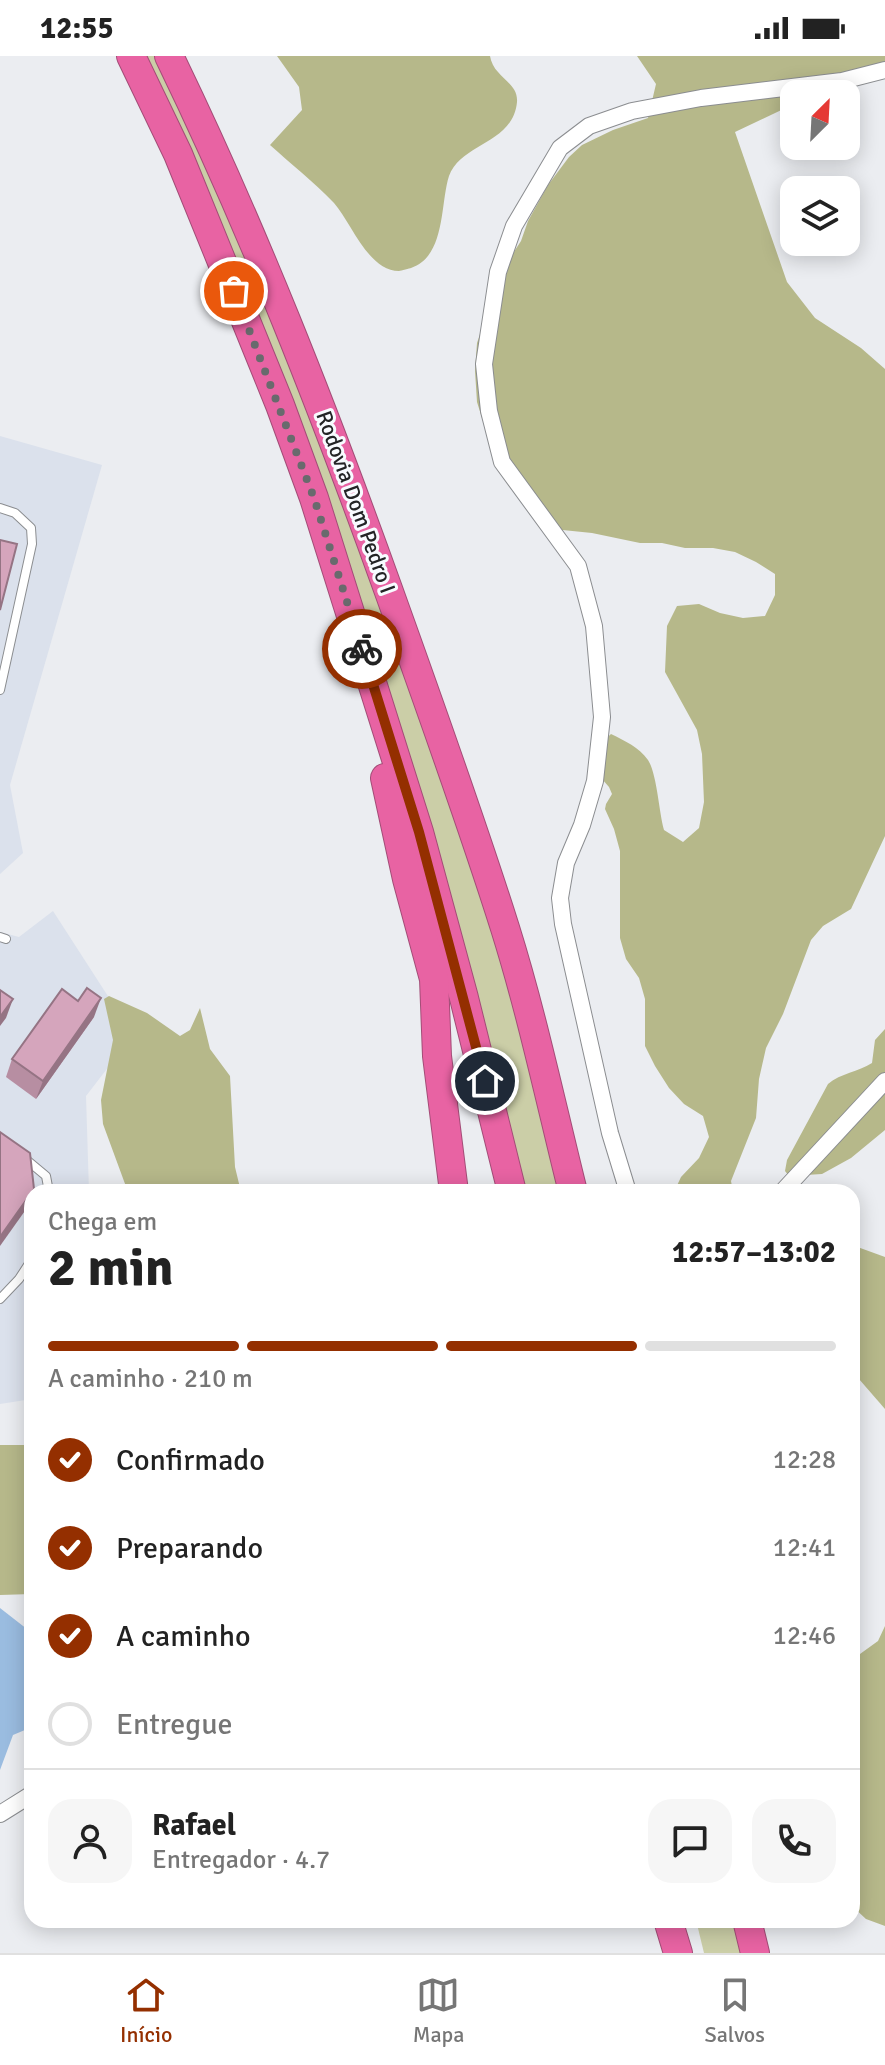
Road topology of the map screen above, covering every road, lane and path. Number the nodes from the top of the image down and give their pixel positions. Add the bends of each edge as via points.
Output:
1 (131, 56) edge
2 (169, 56) edge
3 (885, 70) edge
4 (314, 498) junction
5 (0, 508) edge
6 (0, 690) edge
7 (885, 1081) edge
8 (11, 1147) edge
9 (48, 1184) edge
10 (453, 1184) edge
11 (510, 1184) edge
12 (571, 1184) edge
13 (626, 1184) edge
14 (789, 1184) edge
15 (24, 1271) edge
16 (0, 1299) edge
17 (24, 1799) edge
18 (0, 1814) edge
19 (670, 1928) edge
20 (688, 1928) edge
21 (749, 1928) edge
22 (764, 1928) edge
23 (678, 1953) edge
24 (694, 1953) edge
25 (755, 1953) edge
26 (769, 1953) edge

1 - 4 highway, Rodovia Dom Pedro I via 178,154
2 - 12 highway, Rodovia Dom Pedro I via 302,358 402,628 505,930
3 - 13 street via 632,111 589,126 560,148 514,226 498,272 484,364 502,462 578,566 594,626 602,717 595,781 566,863 560,898
4 - 10 highway via 434,979 437,1056
4 - 11 highway, Rodovia Dom Pedro I via 419,832
5 - 6 lane via 31,528 32,544
7 - 14 street
8 - 9 lane via 46,1176
15 - 16 lane
17 - 18 street
19 - 23 highway
20 - 24 highway
21 - 25 highway
22 - 26 highway

